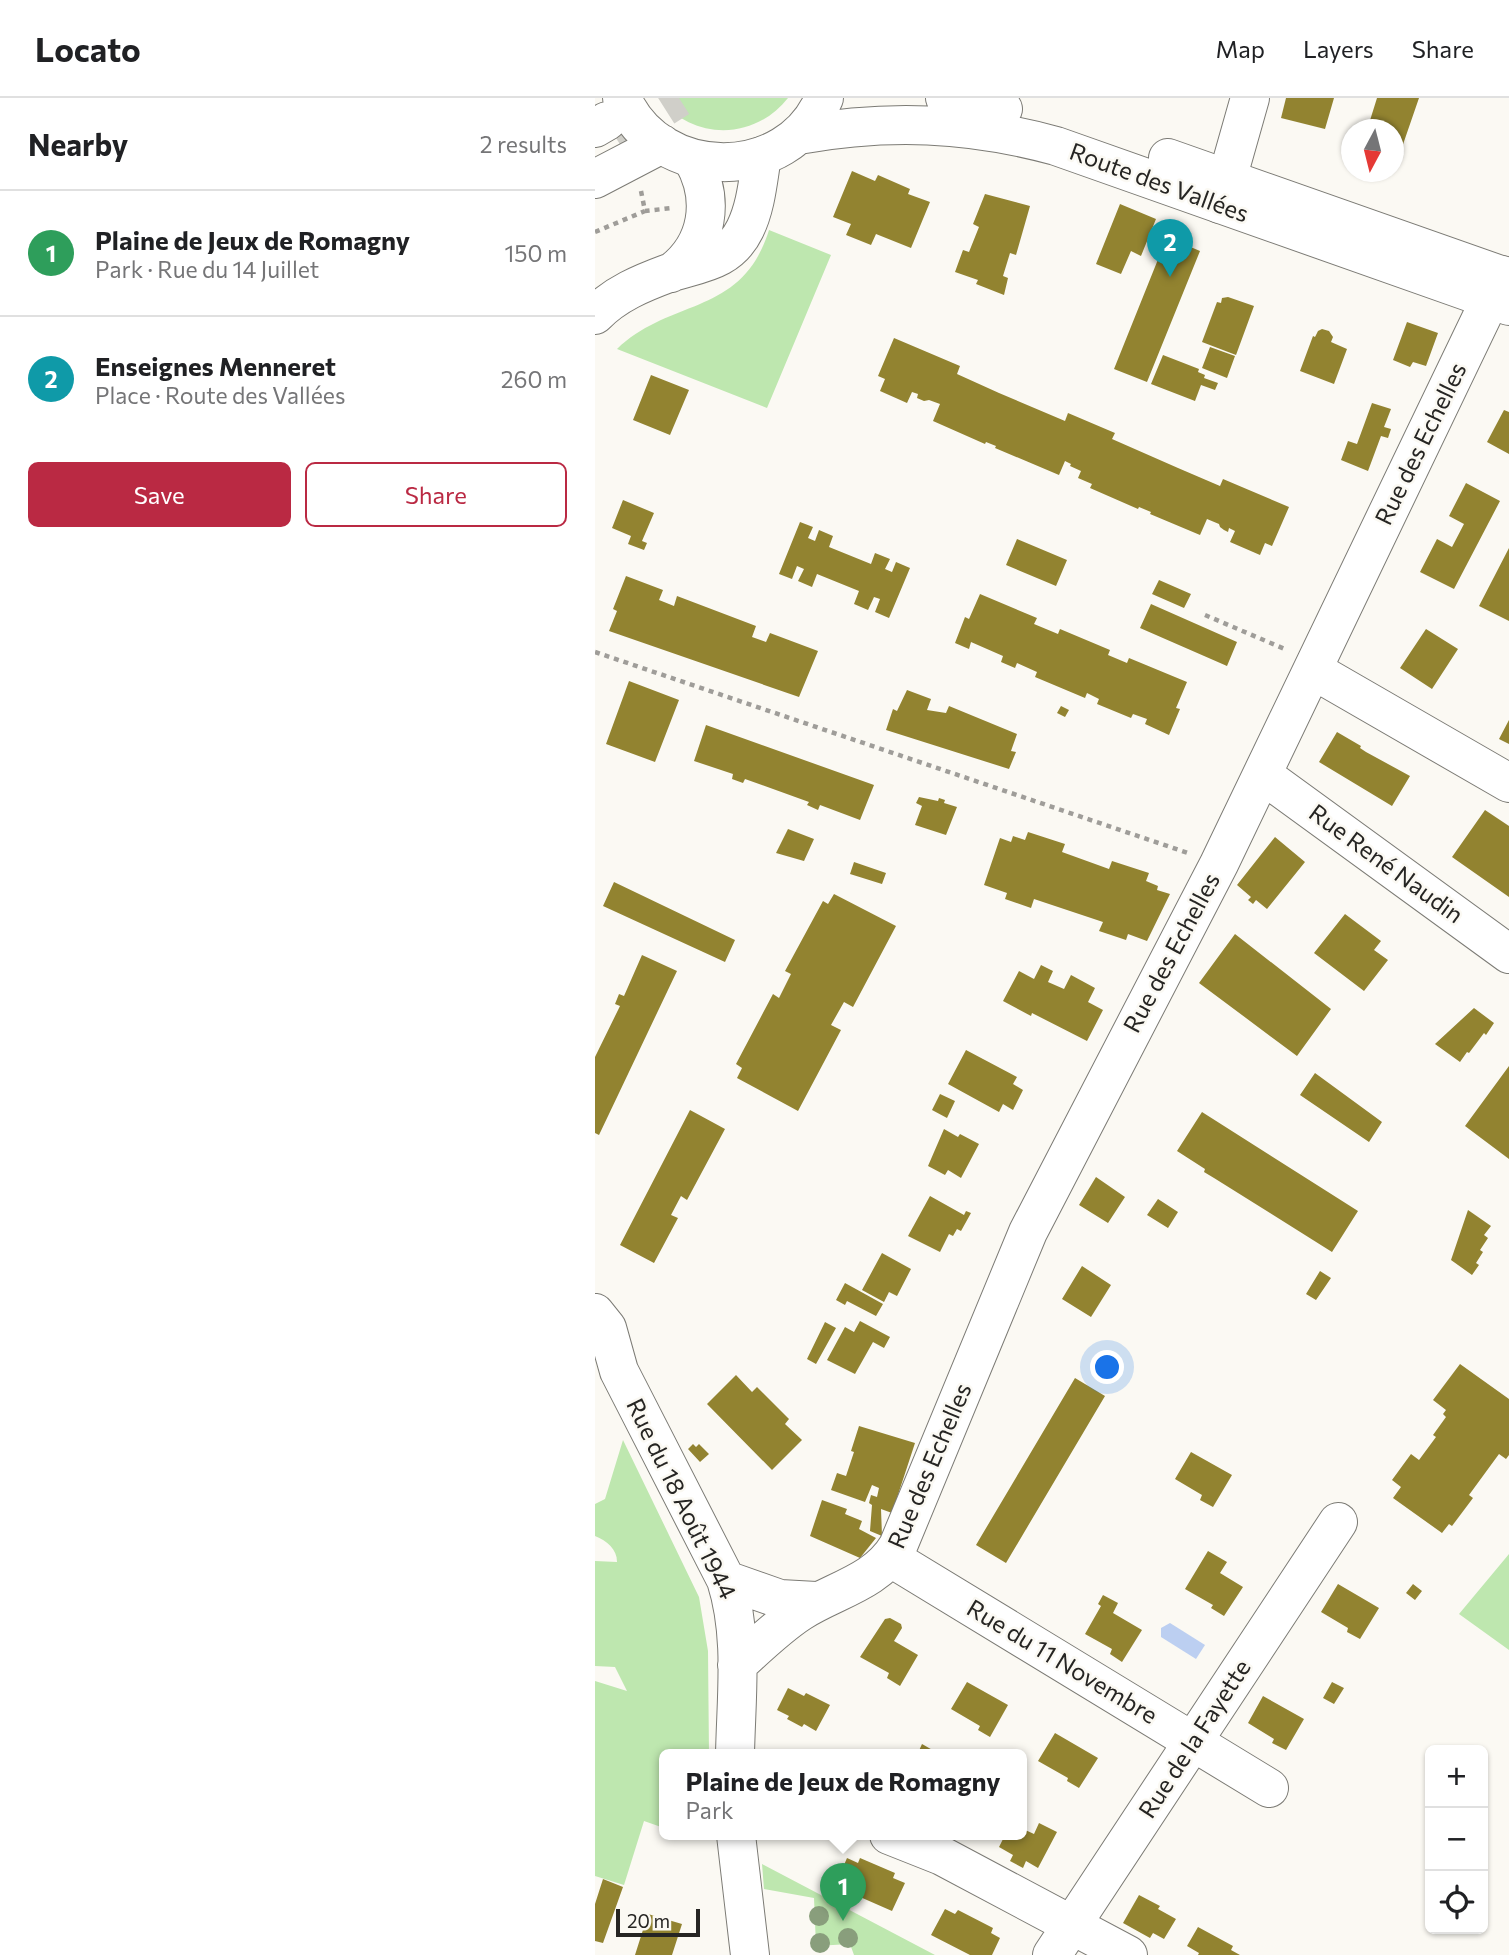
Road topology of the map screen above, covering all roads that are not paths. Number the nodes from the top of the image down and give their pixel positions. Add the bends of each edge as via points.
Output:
1 (824, 98) edge
2 (945, 98) edge
3 (1250, 98) edge
4 (607, 127) edge
5 (798, 135) junction
6 (677, 152) junction
7 (762, 156) junction
8 (595, 179) edge
9 (1223, 191) junction
10 (671, 273) junction
11 (1502, 290) edge
12 (595, 315) edge
13 (1315, 666) junction
14 (1263, 775) junction
15 (1509, 783) edge
16 (1509, 954) edge
17 (595, 1313) edge
18 (607, 1357) edge
19 (1338, 1522) dead end
20 (891, 1558) junction
21 (726, 1580) junction
22 (817, 1601) junction
23 (737, 1665) junction
24 (1193, 1742) junction
25 (735, 1749) edge
26 (1269, 1788) dead end
27 (737, 1840) edge
28 (901, 1840) edge
29 (1062, 1940) edge
30 (750, 1955) edge
31 (1128, 1955) edge

1 - 5 street
2 - 9 street, Route des Vallées via 1069,124
3 - 9 street
4 - 6 street via 634,119
5 - 7 street
5 - 9 street, Route des Vallées via 859,125 942,125 1013,135
6 - 7 street via 728,163
6 - 8 street
6 - 10 street via 703,180 706,203 694,250
7 - 10 street via 747,227 734,247 716,260
9 - 11 street, Route des Vallées
10 - 12 street via 629,289
11 - 13 street, Rue des Echelles
13 - 14 street, Rue des Echelles
13 - 15 street
14 - 16 street, Rue René Naudin
14 - 20 street, Rue des Echelles via 1028,1233
17 - 18 street, Rue du 18 Août 1944 via 607,1328
18 - 21 street, Rue du 18 Août 1944
19 - 24 street, Rue de la Fayette
20 - 22 street, Rue des Echelles via 858,1583
20 - 24 street, Rue du 11 Novembre
21 - 22 street, Rue des Echelles via 780,1599
21 - 23 street, Rue du 18 Août 1944 via 733,1606
22 - 23 street, Rue des Echelles
23 - 25 street, Rue du 18 Août 1944
24 - 26 street, Rue du 11 Novembre
24 - 29 street, Rue de la Fayette
27 - 30 street
28 - 29 street via 941,1856
29 - 31 street

